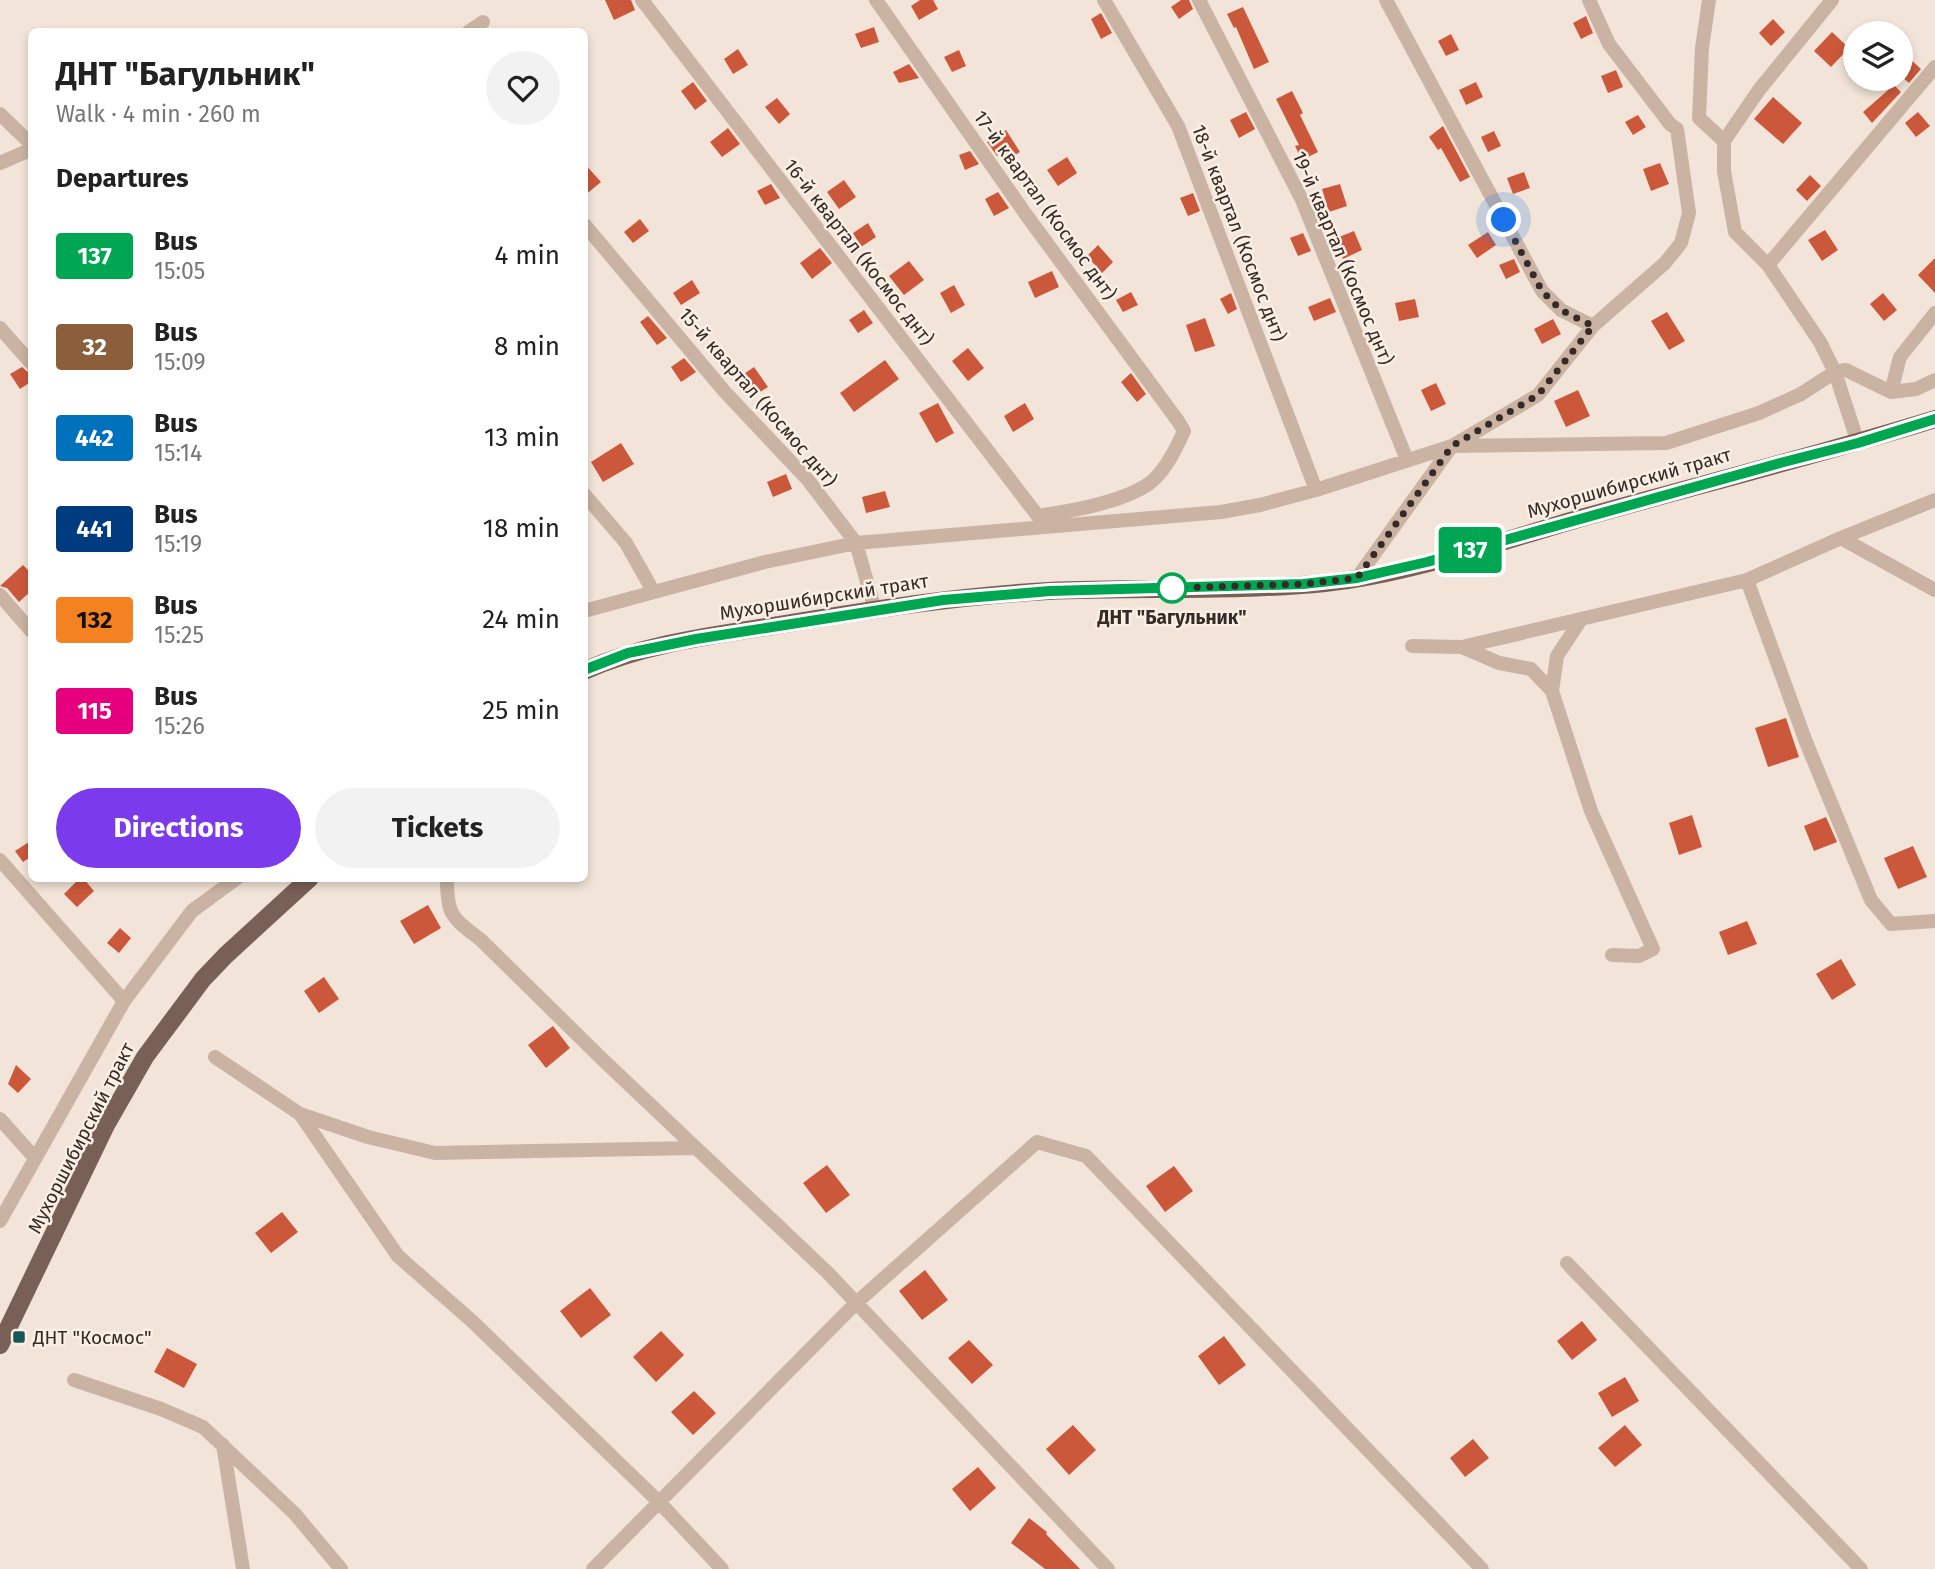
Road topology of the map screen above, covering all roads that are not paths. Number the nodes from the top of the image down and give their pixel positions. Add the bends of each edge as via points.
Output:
1 (642, 0) edge
2 (876, 0) edge
3 (1104, 0) edge
4 (1199, 0) edge
5 (1386, 0) edge
6 (1589, 0) edge
7 (1709, 0) edge
8 (1832, 0) edge
9 (483, 22) dead end
10 (474, 28) edge
11 (1935, 67) edge
12 (0, 114) edge
13 (1699, 118) junction
14 (1677, 129) junction
15 (1724, 141) junction
16 (28, 143) edge
17 (28, 149) edge
18 (0, 163) edge
19 (588, 229) edge
20 (1768, 265) junction
21 (1935, 313) edge
22 (1593, 326) junction
23 (0, 328) edge
24 (28, 360) edge
25 (1835, 372) junction
26 (1935, 380) edge
27 (1891, 392) junction
28 (1935, 419) edge
29 (1858, 443) junction
30 (1452, 446) junction
31 (1407, 460) junction
32 (1316, 490) junction
33 (588, 499) edge
34 (1935, 500) edge
35 (1042, 522) junction
36 (1841, 538) junction
37 (856, 543) junction
38 (1357, 578) junction
39 (1748, 580) junction
40 (1935, 590) edge
41 (653, 591) junction
42 (0, 595) edge
43 (588, 610) edge
44 (875, 610) junction
45 (1580, 621) junction
46 (28, 627) edge
47 (1412, 646) dead end
48 (1462, 647) junction
49 (588, 669) edge
50 (1552, 691) junction
51 (0, 860) edge
52 (232, 882) edge
53 (306, 882) edge
54 (447, 882) edge
55 (1935, 920) edge
56 (1612, 955) dead end
57 (124, 1001) junction
58 (215, 1057) dead end
59 (300, 1114) junction
60 (0, 1119) edge
61 (695, 1148) junction
62 (36, 1158) junction
63 (0, 1221) edge
64 (1567, 1263) dead end
65 (856, 1303) junction
66 (0, 1345) edge
67 (74, 1380) dead end
68 (223, 1445) junction
69 (659, 1502) junction
70 (243, 1569) edge
71 (341, 1569) edge
72 (593, 1569) edge
73 (722, 1569) edge
74 (1108, 1569) edge
75 (1482, 1569) edge
76 (1861, 1569) edge

1 - 35 street, 16-й квартал (Космос днт)
2 - 35 street, 17-й квартал (Космос днт) via 1184,431 1148,484
3 - 32 street, 18-й квартал (Космос днт) via 1178,126
4 - 31 street, 19-й квартал (Космос днт) via 1302,201
5 - 22 street via 1542,291 1561,310
6 - 14 street via 1609,44
7 - 13 street
8 - 15 street
9 - 10 street
11 - 20 street
12 - 16 street
13 - 14 street
13 - 15 street
14 - 22 street via 1689,213 1681,243 1665,263
15 - 20 street via 1724,172 1735,232
17 - 18 street
19 - 37 street, 15-й квартал (Космос днт) via 725,392 807,480
20 - 25 street
21 - 27 street via 1900,358
22 - 30 street via 1538,395
23 - 24 street
25 - 27 street via 1846,370
25 - 29 street
25 - 30 street via 1759,413 1666,443
26 - 27 street via 1916,389
28 - 29 main road, Мухоршибирский тракт
29 - 38 main road, Мухоршибирский тракт
30 - 31 street
30 - 38 street
31 - 32 street
32 - 35 street via 1221,512
33 - 41 street via 626,543
34 - 36 street
35 - 37 street
36 - 39 street
36 - 40 street
37 - 41 street
37 - 44 street, 15-й квартал (Космос днт)
38 - 44 main road, Мухоршибирский тракт via 991,595
39 - 45 street
39 - 55 street via 1806,742 1871,900 1891,924
41 - 43 street
42 - 46 street
44 - 49 main road, Мухоршибирский тракт via 660,646
45 - 48 street
45 - 50 street via 1557,656
47 - 48 street
48 - 50 street via 1499,663 1531,669
50 - 56 street via 1591,811 1653,949 1639,956
51 - 57 street
52 - 57 street via 192,911
53 - 66 main road, Мухоршибирский тракт via 203,979 145,1057 106,1125
54 - 61 street via 447,906 459,923
57 - 62 street
58 - 59 street
59 - 61 street via 435,1153
59 - 69 street via 398,1256
60 - 62 street
61 - 65 street
62 - 63 street
64 - 76 street
65 - 69 street
65 - 74 street
65 - 75 street via 1037,1142 1086,1156
67 - 68 street via 203,1427
68 - 70 street
68 - 71 street via 295,1514
69 - 72 street
69 - 73 street

